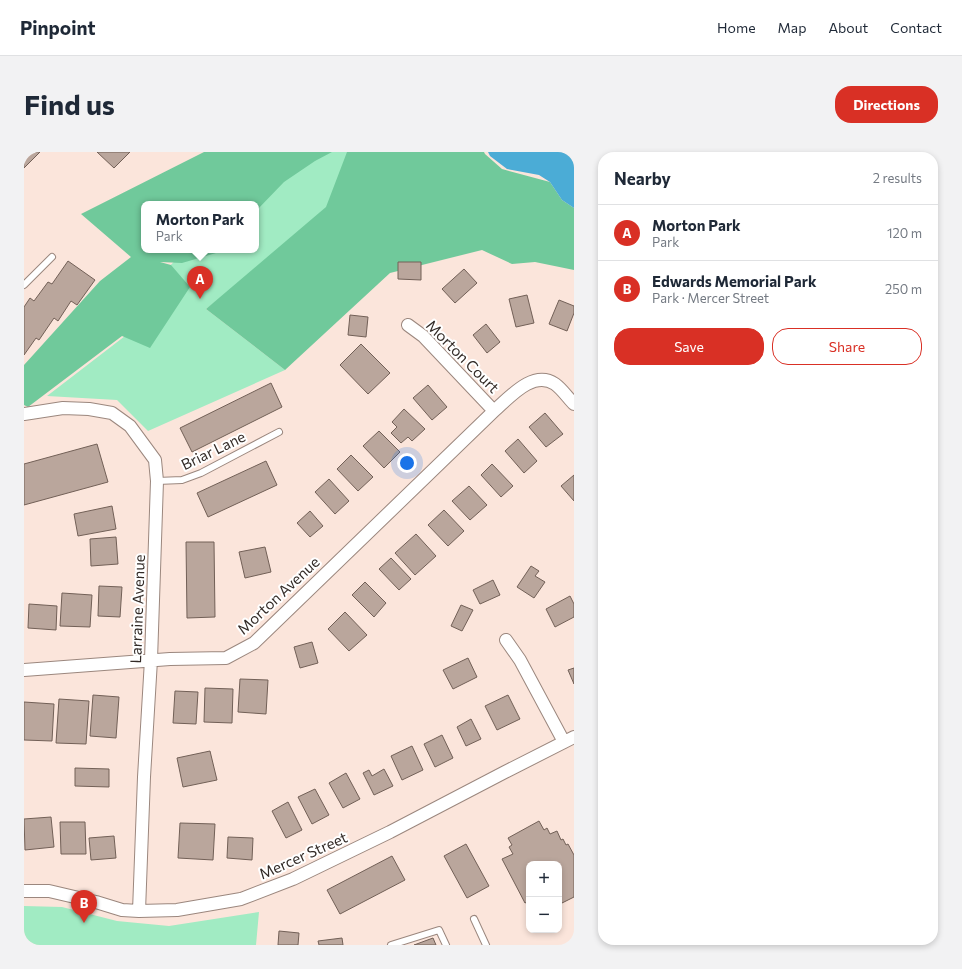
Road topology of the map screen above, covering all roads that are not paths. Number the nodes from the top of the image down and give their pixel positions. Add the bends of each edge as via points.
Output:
1 (52, 257) dead end
2 (24, 285) edge
3 (408, 325) dead end
4 (574, 404) edge
5 (494, 411) junction
6 (24, 414) edge
7 (278, 432) dead end
8 (157, 481) junction
9 (506, 640) dead end
10 (151, 660) junction
11 (24, 670) edge
12 (569, 740) edge
13 (24, 891) edge
14 (139, 911) junction
15 (474, 919) dead end
16 (391, 945) edge
17 (446, 945) edge
18 (486, 945) edge

1 - 2 lane
3 - 5 street, Morton Court via 423,336
4 - 5 street, Morton Avenue via 555,384 542,379 528,383
5 - 10 street, Morton Avenue via 254,643 226,658
6 - 8 street, Larraine Avenue via 63,408 112,413 130,426 155,460
7 - 8 lane, Briar Lane via 201,473 182,480
8 - 10 street, Larraine Avenue
9 - 12 street
10 - 11 street, Morton Avenue
10 - 14 street, Larraine Avenue
12 - 14 street, Mercer Street via 293,879 241,899 177,910
13 - 14 street, Mercer Street via 49,891 122,910
15 - 18 lane
16 - 17 lane via 439,930

